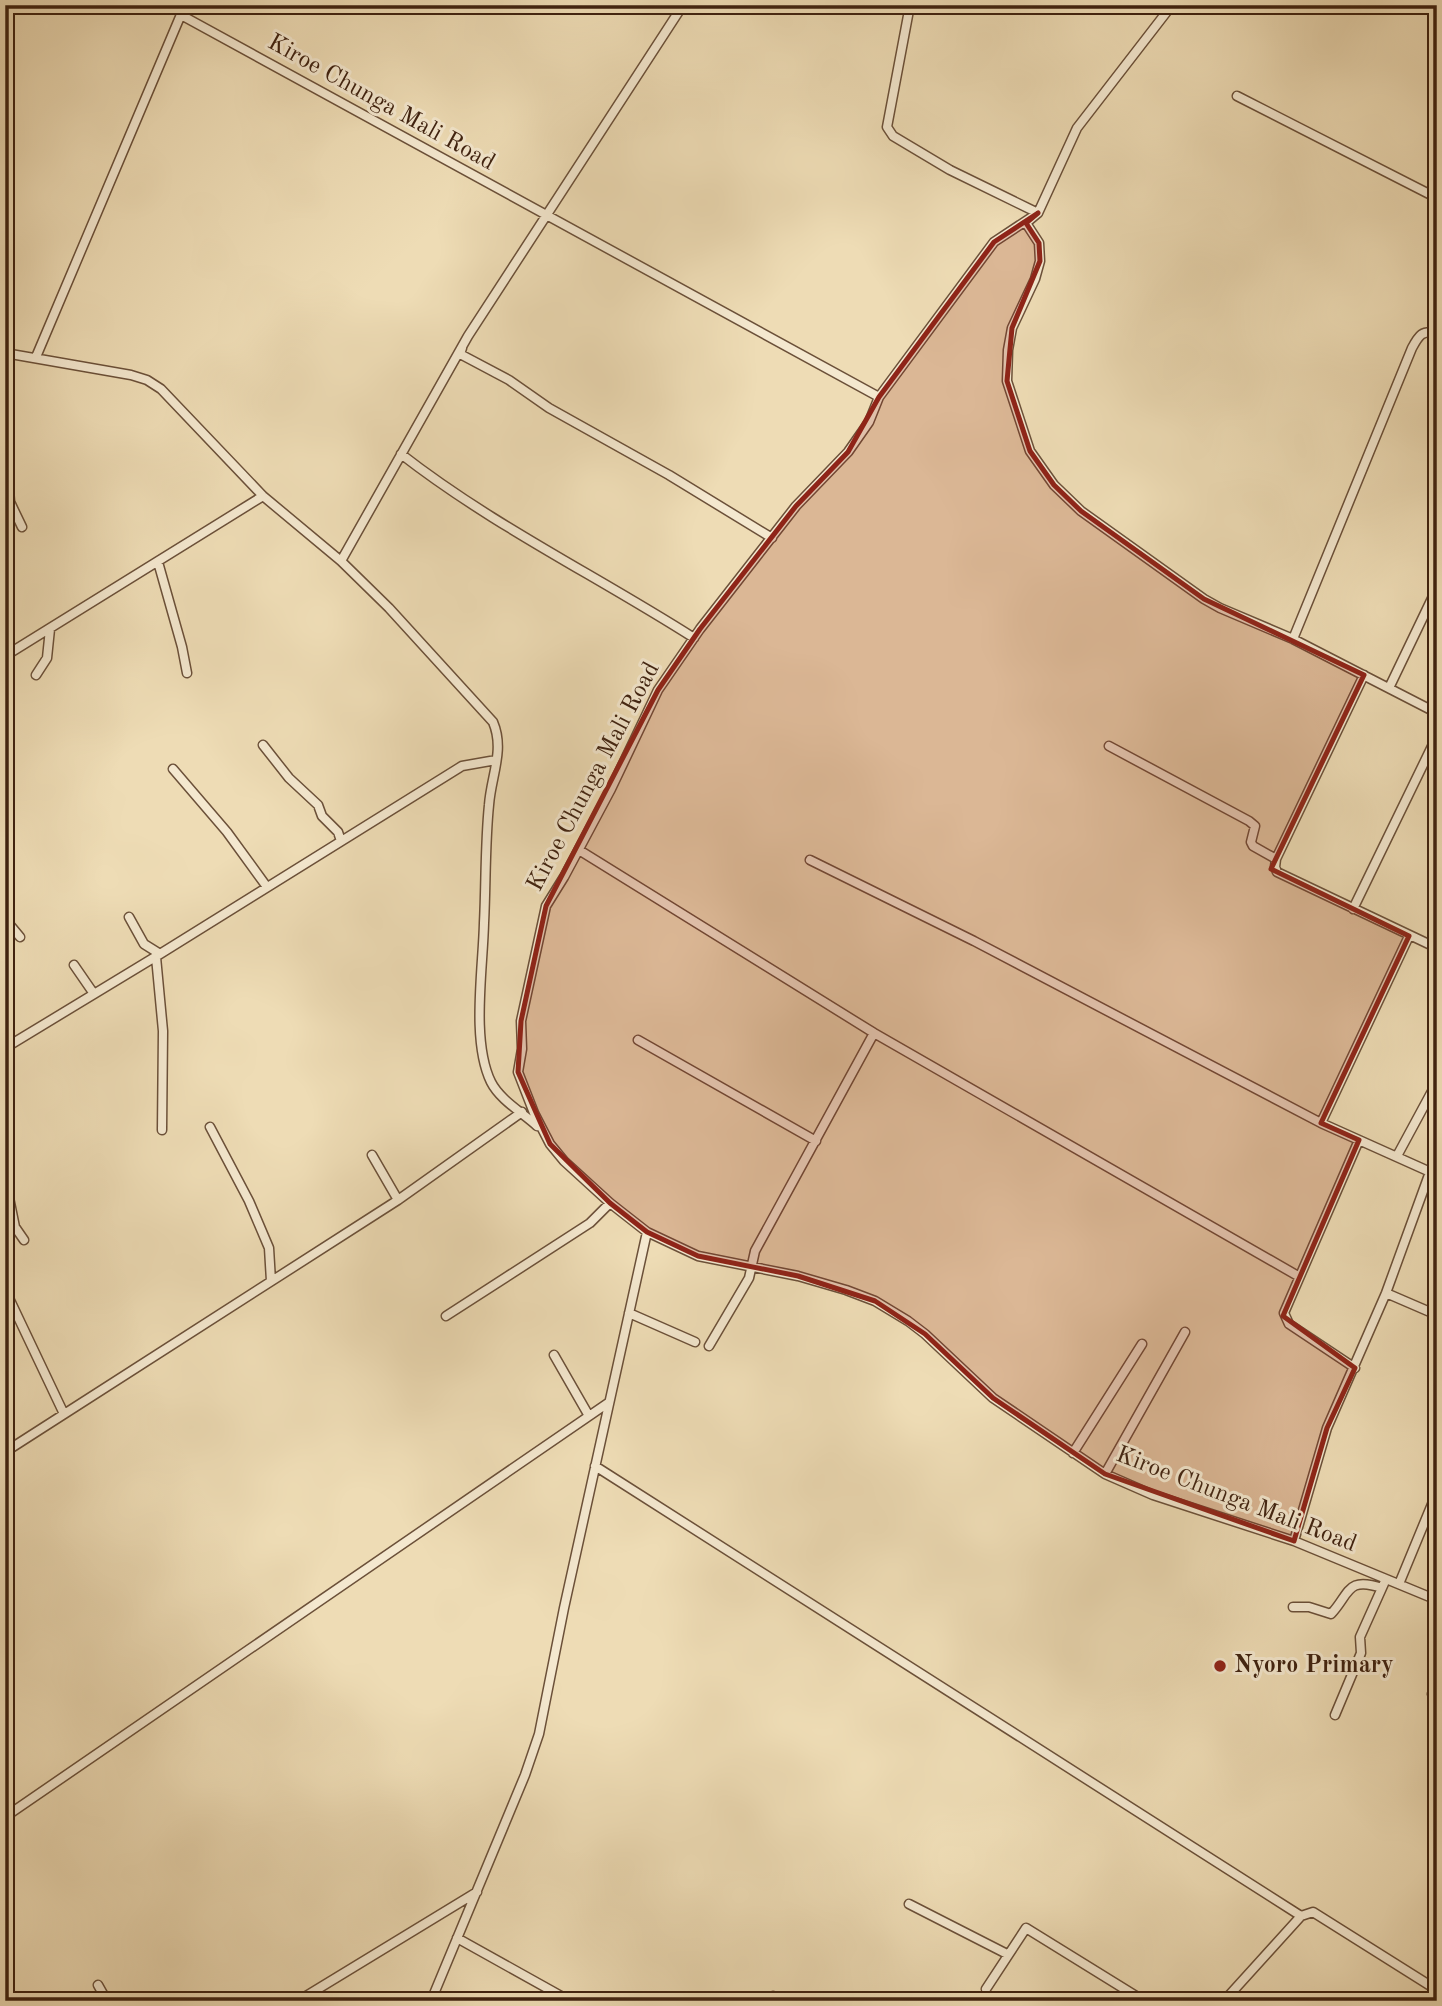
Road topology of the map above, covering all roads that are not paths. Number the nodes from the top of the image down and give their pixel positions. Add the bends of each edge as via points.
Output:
1 (185, 5) edge
2 (683, 5) edge
3 (910, 5) edge
4 (1172, 5) edge
5 (181, 15) junction
6 (1237, 96) dead end
7 (1437, 198) edge
8 (1038, 213) junction
9 (546, 216) junction
10 (1437, 332) edge
11 (462, 346) junction
12 (5, 353) edge
13 (36, 357) junction
14 (880, 397) junction
15 (401, 454) junction
16 (5, 472) edge
17 (263, 496) junction
18 (22, 527) dead end
19 (772, 538) junction
20 (341, 561) junction
21 (158, 562) junction
22 (1436, 594) edge
23 (50, 629) junction
24 (694, 638) junction
25 (1293, 639) junction
26 (5, 656) edge
27 (187, 673) dead end
28 (36, 675) dead end
29 (1364, 675) junction
30 (1389, 688) junction
31 (1437, 713) edge
32 (1437, 736) edge
33 (263, 745) dead end
34 (1109, 746) dead end
35 (496, 760) junction
36 (173, 769) dead end
37 (341, 841) junction
38 (579, 850) junction
39 (1276, 859) junction
40 (810, 860) dead end
41 (267, 887) junction
42 (1353, 909) junction
43 (128, 917) dead end
44 (5, 919) edge
45 (1409, 936) junction
46 (20, 937) dead end
47 (1436, 945) edge
48 (158, 956) junction
49 (74, 965) dead end
50 (94, 994) junction
51 (874, 1033) junction
52 (638, 1040) dead end
53 (5, 1048) edge
54 (1437, 1083) edge
55 (522, 1112) junction
56 (1321, 1123) junction
57 (210, 1127) dead end
58 (162, 1130) dead end
59 (544, 1133) junction
60 (1359, 1140) junction
61 (816, 1141) junction
62 (372, 1155) dead end
63 (1397, 1156) junction
64 (1434, 1173) edge
65 (5, 1178) edge
66 (398, 1200) junction
67 (610, 1203) junction
68 (647, 1232) junction
69 (24, 1240) dead end
70 (751, 1268) junction
71 (1298, 1276) junction
72 (271, 1282) junction
73 (1386, 1293) junction
74 (8, 1296) dead end
75 (629, 1313) junction
76 (1437, 1315) edge
77 (446, 1316) dead end
78 (1185, 1332) dead end
79 (695, 1342) dead end
80 (1142, 1344) dead end
81 (709, 1346) dead end
82 (554, 1355) dead end
83 (1355, 1368) junction
84 (608, 1403) junction
85 (64, 1414) junction
86 (589, 1416) junction
87 (5, 1452) edge
88 (1073, 1453) junction
89 (595, 1466) junction
90 (1105, 1474) junction
91 (1437, 1492) edge
92 (1294, 1541) junction
93 (1386, 1579) junction
94 (1399, 1584) junction
95 (1382, 1588) junction
96 (1437, 1600) edge
97 (1293, 1608) dead end
98 (1335, 1715) dead end
99 (5, 1817) edge
100 (477, 1892) junction
101 (909, 1903) dead end
102 (1301, 1916) junction
103 (457, 1938) junction
104 (1007, 1954) junction
105 (97, 1985) dead end
106 (986, 1989) dead end
107 (1437, 1990) edge
108 (107, 2001) edge
109 (298, 2001) edge
110 (431, 2001) edge
111 (570, 2001) edge
112 (1144, 2001) edge
113 (1223, 2001) edge

1 - 5 street
2 - 9 street
3 - 8 street via 887,127 893,136 950,170
4 - 8 street via 1077,128
5 - 9 street, Kiroe Chunga Mali Road
5 - 13 street
6 - 7 street
8 - 14 street, Kiroe Chunga Mali Road via 994,242
8 - 25 street via 1026,223 1039,243 1040,261 1012,328 1008,350 1007,382 1030,451 1081,512 1189,590
9 - 11 street
9 - 14 street, Kiroe Chunga Mali Road
10 - 25 street via 1419,335 1412,348
11 - 15 street
11 - 19 street via 460,354
12 - 13 street
13 - 17 street via 147,380 174,400
14 - 19 street, Kiroe Chunga Mali Road via 848,452
15 - 20 street
15 - 24 street via 530,541
16 - 18 street via 10,502
17 - 20 street
17 - 21 street
19 - 24 street, Kiroe Chunga Mali Road
20 - 35 street via 493,722 500,748
21 - 23 street
21 - 27 street
22 - 30 street
23 - 26 street
23 - 28 street via 47,658
24 - 38 street, Kiroe Chunga Mali Road via 658,690
25 - 29 street
29 - 30 street
29 - 39 street
30 - 31 street
32 - 42 street
33 - 37 street via 318,805
34 - 39 street via 1249,821 1255,827 1253,846
35 - 37 street via 462,765
35 - 55 street via 488,810 479,1003 482,1055 492,1084
36 - 41 street
37 - 41 street
38 - 51 street
38 - 59 street, Kiroe Chunga Mali Road via 545,906 521,1021 518,1072
39 - 42 street via 1277,872
40 - 56 street
41 - 48 street
42 - 45 street
43 - 48 street via 144,944
44 - 46 street
45 - 47 street
45 - 56 street
48 - 50 street
48 - 58 street
49 - 50 street
50 - 53 street
51 - 61 street
51 - 71 street
52 - 61 street
54 - 63 street
55 - 59 street
55 - 66 street
56 - 60 street
57 - 72 street via 265,1237
59 - 67 street, Kiroe Chunga Mali Road via 564,1161
60 - 63 street
60 - 71 street
61 - 70 street via 755,1251
62 - 66 street
63 - 64 street
64 - 73 street
65 - 69 street via 15,1227
66 - 72 street
67 - 68 street, Kiroe Chunga Mali Road
67 - 77 street via 590,1223
68 - 70 street, Kiroe Chunga Mali Road via 698,1256
68 - 75 street
70 - 81 street
70 - 88 street, Kiroe Chunga Mali Road via 846,1290 891,1310 925,1334 993,1398
71 - 83 street via 1284,1318
72 - 85 street
73 - 76 street
73 - 83 street
74 - 85 street
75 - 79 street
75 - 84 street
78 - 90 street
80 - 88 street
82 - 86 street
83 - 92 street via 1327,1428
84 - 86 street
84 - 89 street
85 - 87 street
86 - 99 street
88 - 90 street, Kiroe Chunga Mali Road
89 - 100 street via 539,1734
89 - 102 street
90 - 92 street, Kiroe Chunga Mali Road via 1153,1495
91 - 94 street
92 - 93 street, Kiroe Chunga Mali Road
93 - 94 street, Kiroe Chunga Mali Road
93 - 95 street
94 - 96 street, Kiroe Chunga Mali Road
95 - 97 street via 1357,1585 1346,1591 1331,1614
95 - 98 street via 1360,1637 1361,1653
100 - 103 street
100 - 109 street
101 - 104 street
102 - 107 street via 1318,1914
102 - 113 street
103 - 110 street
103 - 111 street
104 - 106 street
104 - 112 street via 1028,1928
105 - 108 street

